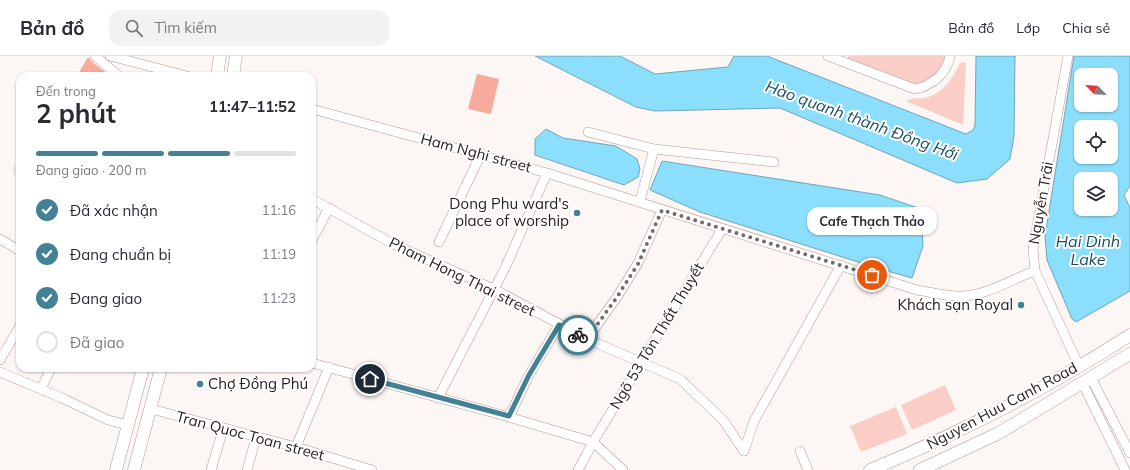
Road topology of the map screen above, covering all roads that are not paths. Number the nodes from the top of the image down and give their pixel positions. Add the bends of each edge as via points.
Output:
1 (95, 56) edge
2 (110, 56) edge
3 (150, 56) edge
4 (220, 56) edge
5 (236, 56) edge
6 (950, 56) edge
7 (1068, 56) edge
8 (832, 57) edge
9 (147, 66) junction
10 (114, 72) edge
11 (171, 72) edge
12 (218, 72) edge
13 (234, 72) edge
14 (316, 110) edge
15 (588, 132) dead end
16 (654, 149) junction
17 (480, 154) junction
18 (774, 162) dead end
19 (547, 173) junction
20 (316, 201) edge
21 (640, 201) junction
22 (329, 208) junction
23 (662, 210) junction
24 (722, 229) junction
25 (316, 232) edge
26 (0, 239) edge
27 (439, 242) dead end
28 (16, 249) edge
29 (841, 265) junction
30 (1035, 271) junction
31 (494, 289) junction
32 (559, 325) junction
33 (16, 333) edge
34 (1130, 335) edge
35 (587, 339) junction
36 (1130, 354) edge
37 (0, 360) edge
38 (641, 362) junction
39 (316, 364) edge
40 (1079, 366) junction
41 (328, 367) junction
42 (0, 372) edge
43 (49, 372) edge
44 (142, 372) edge
45 (161, 372) edge
46 (1087, 381) junction
47 (40, 389) junction
48 (438, 398) junction
49 (151, 409) junction
50 (509, 416) junction
51 (128, 425) junction
52 (223, 429) junction
53 (256, 438) junction
54 (593, 442) junction
55 (296, 448) junction
56 (800, 451) dead end
57 (912, 452) junction
58 (1130, 453) edge
59 (116, 470) edge
60 (134, 470) edge
61 (211, 470) edge
62 (247, 470) edge
63 (372, 470) edge
64 (578, 470) edge
65 (623, 470) edge
66 (808, 470) edge
67 (870, 470) edge
68 (919, 470) edge
69 (1125, 470) edge

1 - 10 street
2 - 9 street
3 - 9 street
4 - 12 main road
5 - 13 main road
6 - 8 street via 946,70 931,84 915,89
7 - 30 street, Nguyễn Trãi via 1033,249
9 - 11 street
14 - 17 street, Ham Nghi street
15 - 16 street
16 - 18 street
16 - 21 street
17 - 19 street, Ham Nghi street
17 - 27 street
19 - 21 street, Ham Nghi street
19 - 31 street
20 - 22 street, Pham Hong Thai street
21 - 23 street, Ham Nghi street
22 - 25 street
22 - 31 street, Pham Hong Thai street via 395,245
23 - 24 street, Ham Nghi street
23 - 35 street via 638,264
24 - 29 street, Ham Nghi street
24 - 38 street, Ngõ 53 Tôn Thất Thuyết
26 - 28 street
29 - 30 street, Ham Nghi street via 917,290 961,296 988,291
29 - 38 street, Pham Hong Thai street via 754,421 744,451 723,420 680,379
30 - 40 street, Nguyễn Trãi
31 - 32 street, Pham Hong Thai street
31 - 48 street
32 - 35 street, Pham Hong Thai street
32 - 50 street via 529,375
33 - 37 street
34 - 40 main road, Nguyen Huu Canh Road
35 - 38 street, Pham Hong Thai street
36 - 46 main road, Nguyen Huu Canh Road
38 - 54 street, Ngõ 53 Tôn Thất Thuyết
39 - 41 street
40 - 46 main road
40 - 57 main road, Nguyen Huu Canh Road via 989,415
41 - 48 street
41 - 55 street
42 - 47 street
43 - 47 street
44 - 51 main road
45 - 49 main road
46 - 58 street
46 - 68 main road, Nguyen Huu Canh Road via 999,433
46 - 69 street
47 - 51 street via 108,420
48 - 50 street
49 - 52 street, Tran Quoc Toan street
49 - 60 main road
50 - 54 street
51 - 59 main road
52 - 53 street, Tran Quoc Toan street
52 - 61 street
53 - 55 street, Tran Quoc Toan street
53 - 62 street
54 - 64 street, Ngõ 53 Tôn Thất Thuyết
54 - 65 street
55 - 63 street, Tran Quoc Toan street
56 - 66 street
57 - 67 main road, Nguyen Huu Canh Road
57 - 68 main road

